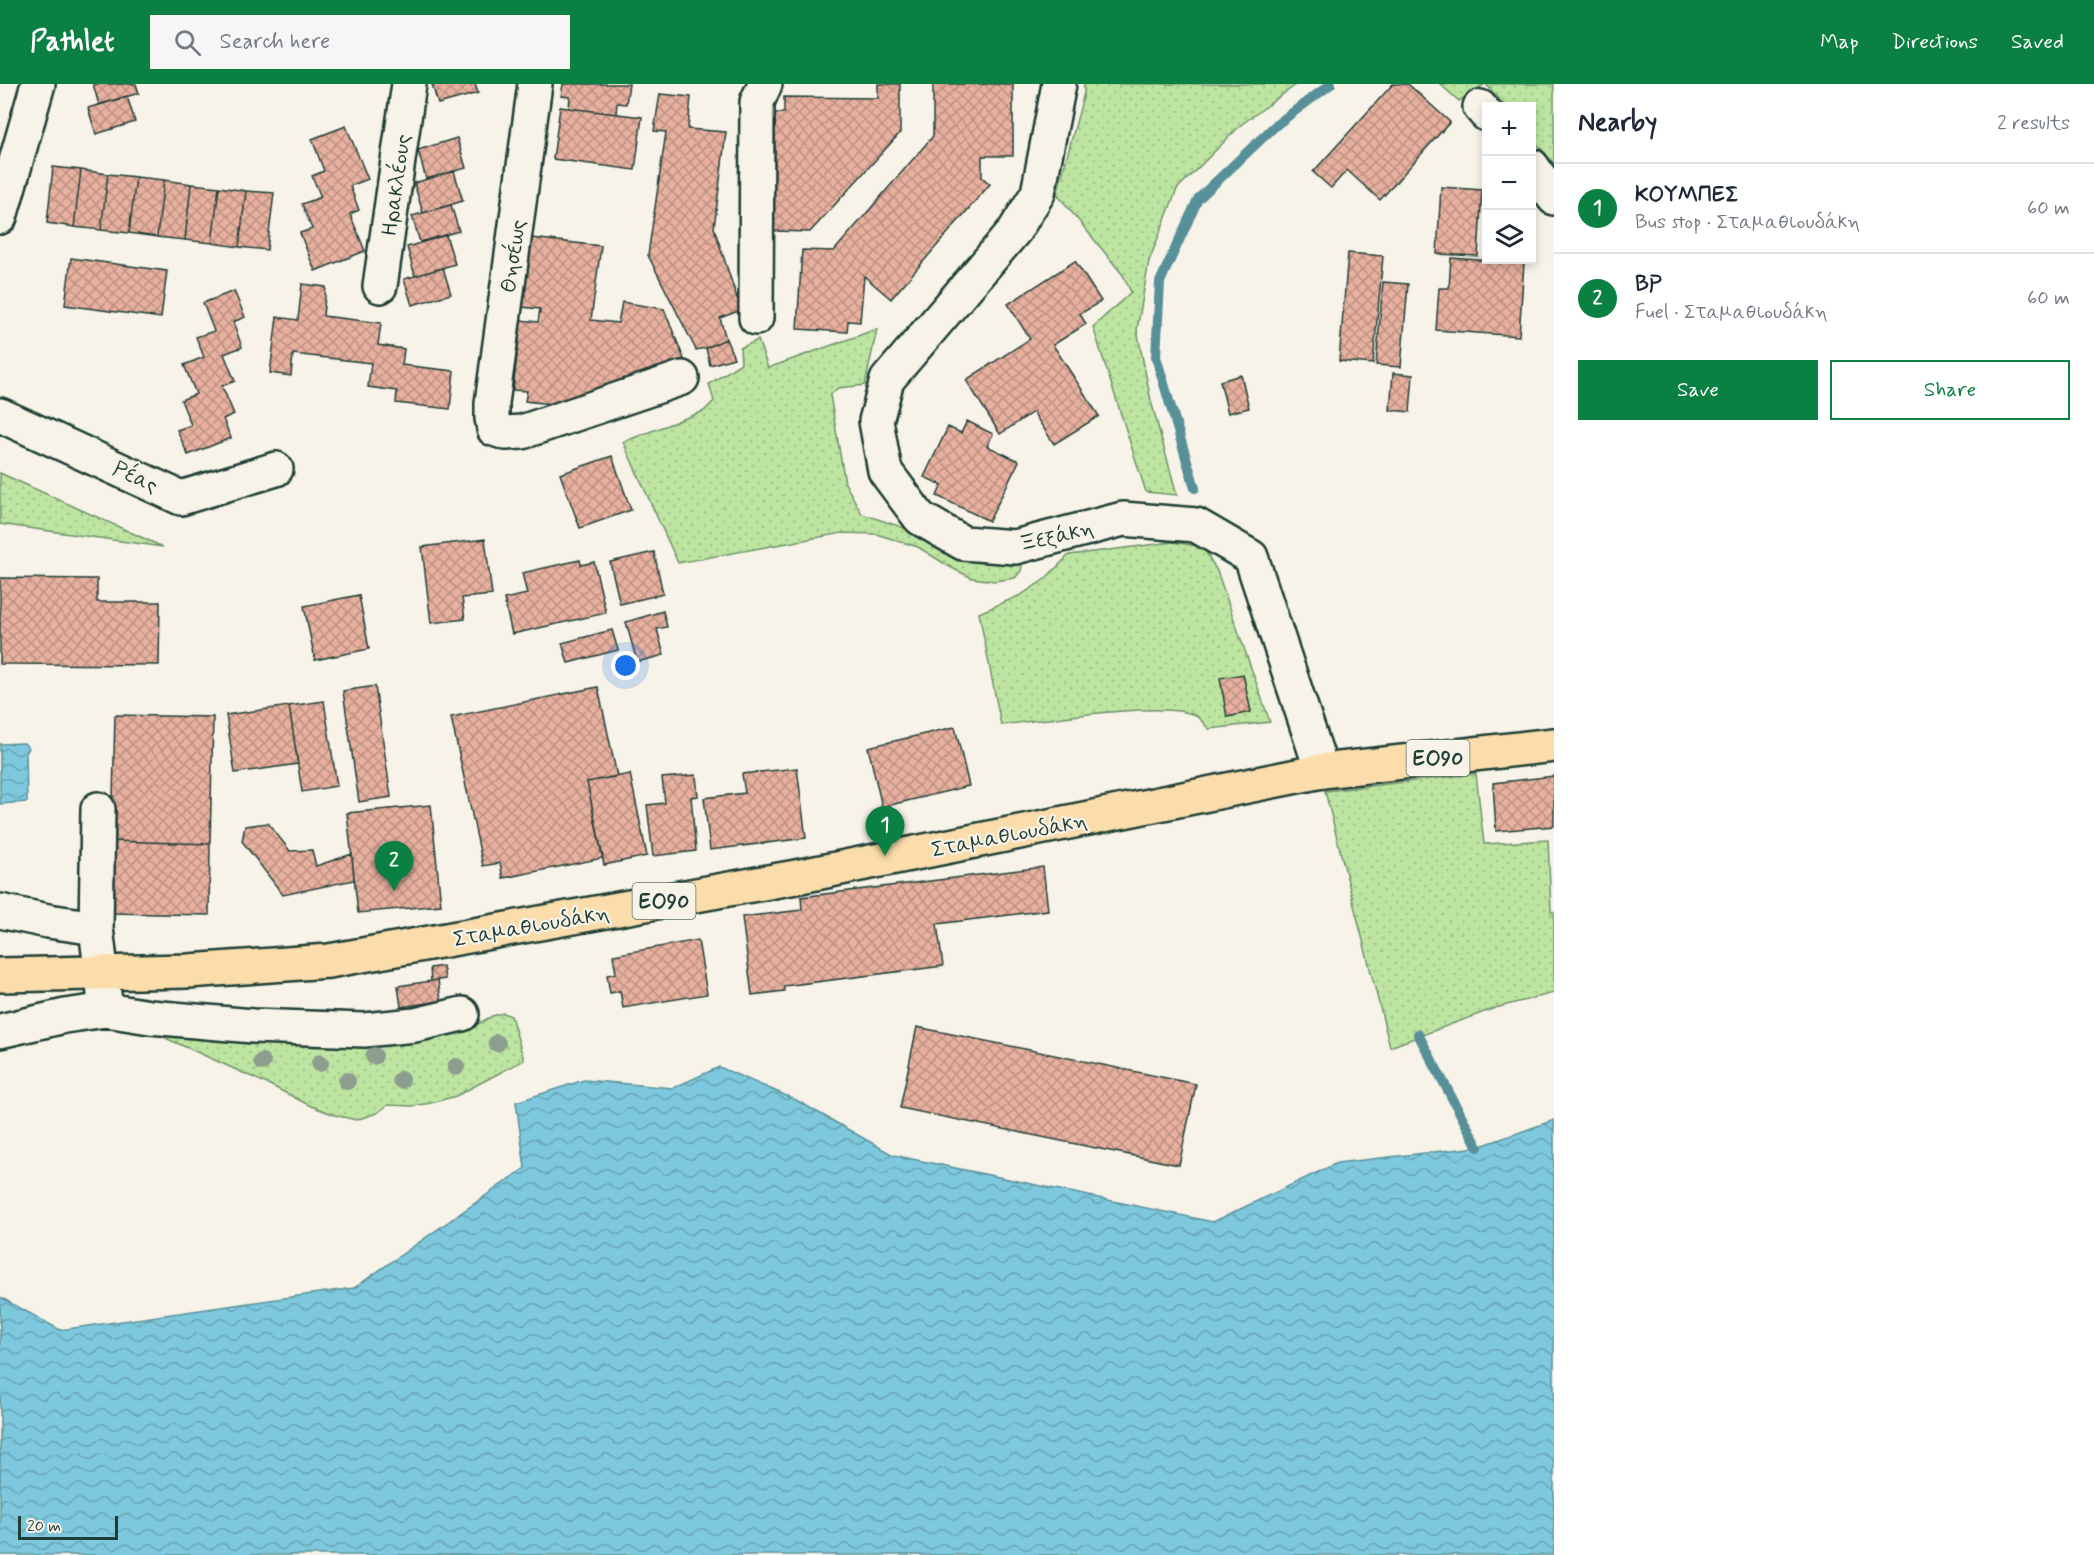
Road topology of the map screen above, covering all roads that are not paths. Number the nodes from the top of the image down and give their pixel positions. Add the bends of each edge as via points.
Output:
1 (38, 84) edge
2 (409, 84) edge
3 (535, 84) edge
4 (765, 84) edge
5 (1059, 84) edge
6 (1536, 172) edge
7 (1554, 198) edge
8 (0, 217) edge
9 (380, 286) dead end
10 (756, 318) dead end
11 (682, 378) dead end
12 (0, 415) edge
13 (276, 469) dead end
14 (1554, 745) edge
15 (1322, 771) junction
16 (98, 809) dead end
17 (0, 910) edge
18 (96, 928) junction
19 (102, 973) junction
20 (0, 975) edge
21 (106, 1010) junction
22 (462, 1014) dead end
23 (0, 1031) edge

1 - 8 street
2 - 9 street, Ηρακλέους
3 - 11 street, Θησέως via 492,403 494,429 522,432
4 - 10 street via 757,102
5 - 15 street, Ξεξάκη via 1038,193 1015,230 887,380 876,421 885,471 920,518 963,543 1015,547 1124,519 1196,525 1251,557
6 - 7 street
12 - 13 street, Ρέας via 181,498
14 - 15 main road, Σταμαθιουδάκη / ΕΟ90
15 - 19 main road, Σταμαθιουδάκη / ΕΟ90 via 796,877 329,961
16 - 18 street
17 - 18 street
18 - 19 street
19 - 20 main road, Σταμαθιουδάκη / ΕΟ90
19 - 21 street
21 - 22 street via 253,1026 364,1030
21 - 23 street

